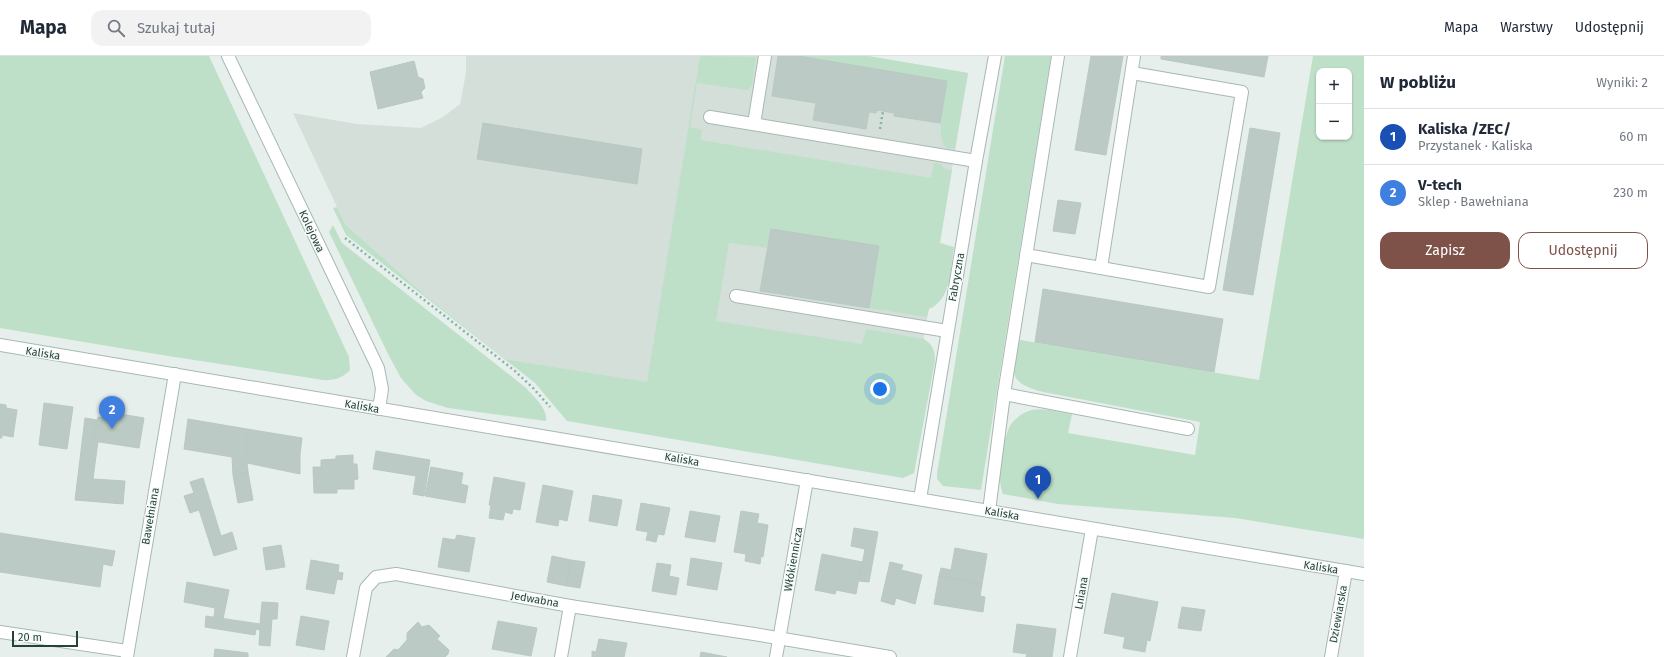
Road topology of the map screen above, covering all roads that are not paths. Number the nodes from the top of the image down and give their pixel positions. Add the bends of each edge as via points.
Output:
1 (228, 56) edge
2 (765, 56) edge
3 (995, 56) edge
4 (1058, 56) edge
5 (1134, 56) edge
6 (1132, 73) junction
7 (710, 117) dead end
8 (754, 124) junction
9 (976, 161) junction
10 (1026, 255) junction
11 (1101, 268) junction
12 (736, 296) dead end
13 (947, 331) junction
14 (0, 346) edge
15 (174, 374) junction
16 (1004, 394) junction
17 (379, 409) junction
18 (1188, 429) dead end
19 (807, 480) junction
20 (920, 499) junction
21 (989, 511) junction
22 (1092, 528) junction
23 (1346, 571) junction
24 (1364, 574) edge
25 (570, 606) junction
26 (0, 632) edge
27 (779, 638) junction
28 (127, 654) edge
29 (353, 657) edge
30 (561, 657) edge
31 (776, 657) edge
32 (890, 657) edge
33 (1070, 657) edge
34 (1331, 657) edge

1 - 17 street, Kolejowa via 378,368 382,389
2 - 8 street
3 - 9 street, Fabryczna
4 - 10 street
5 - 6 street
6 - 11 street
6 - 11 street via 1242,92 1209,287
7 - 8 street
8 - 9 street
9 - 13 street, Fabryczna
10 - 11 street
10 - 16 street
12 - 13 street
13 - 20 street, Fabryczna
14 - 15 street, Kaliska
15 - 17 street, Kaliska
15 - 28 street, Bawełniana
16 - 18 street
16 - 21 street
17 - 19 street, Kaliska
19 - 20 street, Kaliska
19 - 27 street, Włókiennicza
20 - 21 street, Kaliska
21 - 22 street, Kaliska
22 - 23 street, Kaliska
22 - 33 street, Lniana
23 - 24 street, Kaliska
23 - 34 street, Dziewiarska
25 - 27 street, Jedwabna
25 - 29 street, Jedwabna via 396,574 376,577 366,588
25 - 30 street
26 - 28 street
27 - 31 street, Włókiennicza
27 - 32 street

